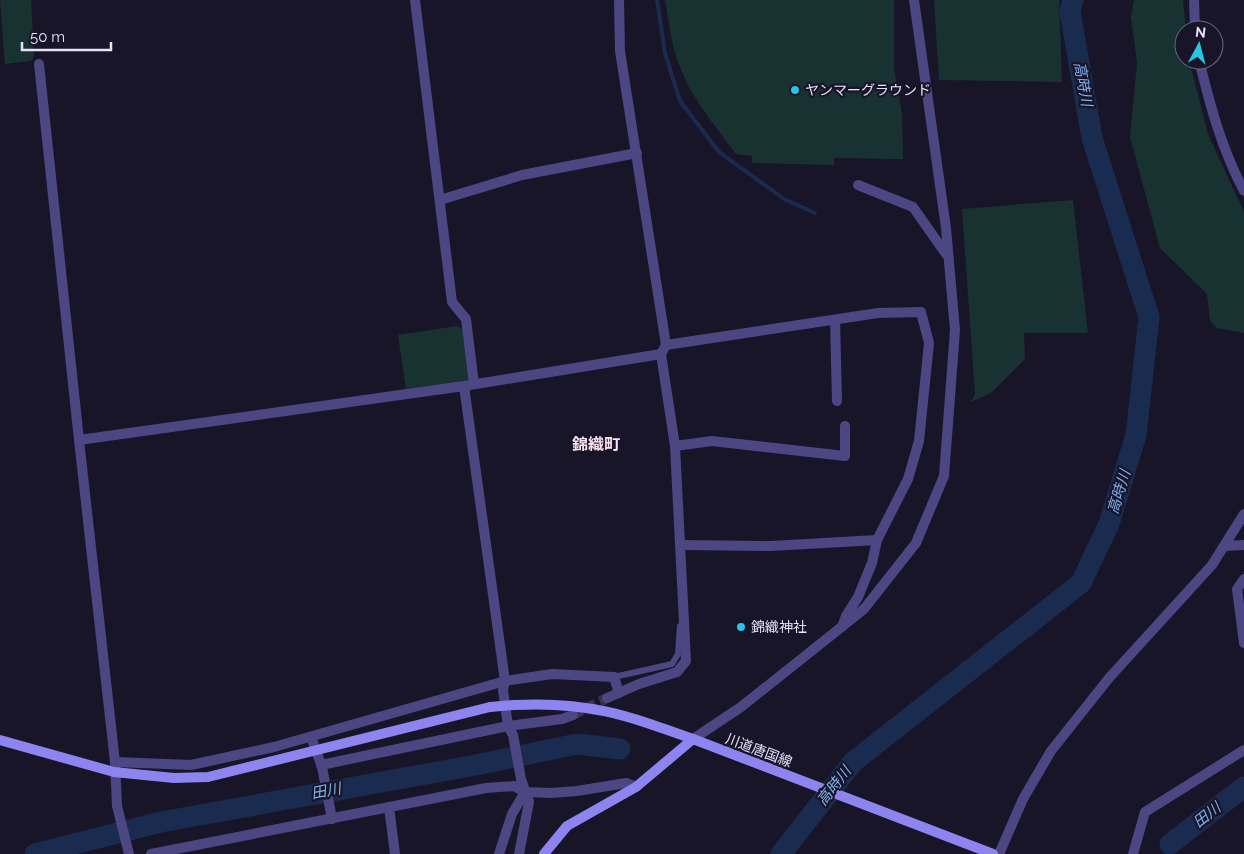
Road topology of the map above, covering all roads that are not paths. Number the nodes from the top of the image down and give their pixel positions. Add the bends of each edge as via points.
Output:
1 (415, 0) edge
2 (619, 0) edge
3 (914, 0) edge
4 (1194, 0) edge
5 (1195, 20) edge
6 (39, 64) dead end
7 (1201, 70) edge
8 (637, 153) junction
9 (858, 185) dead end
10 (1244, 191) edge
11 (440, 200) junction
12 (946, 254) junction
13 (835, 320) junction
14 (664, 350) junction
15 (469, 385) junction
16 (837, 401) dead end
17 (844, 426) dead end
18 (79, 440) junction
19 (675, 446) junction
20 (1244, 514) edge
21 (877, 540) junction
22 (682, 544) junction
23 (1244, 545) edge
24 (1226, 546) junction
25 (1244, 579) edge
26 (684, 613) junction
27 (1242, 616) edge
28 (842, 627) junction
29 (1244, 643) edge
30 (614, 677) junction
31 (505, 681) junction
32 (619, 693) junction
33 (607, 698) tunnel mouth
34 (573, 715) tunnel mouth
35 (511, 730) junction
36 (312, 737) junction
37 (692, 739) junction
38 (0, 740) edge
39 (317, 750) junction
40 (1244, 750) edge
41 (322, 766) junction
42 (115, 767) junction
43 (636, 787) junction
44 (525, 792) junction
45 (389, 807) junction
46 (331, 816) junction
47 (128, 852) edge
48 (151, 854) edge
49 (395, 854) edge
50 (499, 854) edge
51 (519, 854) edge
52 (544, 854) edge
53 (994, 854) edge
54 (999, 854) edge
55 (1132, 854) edge

1 - 11 street
2 - 8 street via 620,50
3 - 12 street via 946,228
4 - 5 street
6 - 18 street
7 - 10 street via 1226,152
8 - 11 street via 522,175
8 - 14 street
9 - 12 street via 913,207
11 - 15 street via 452,302 466,318
12 - 28 street via 954,330 944,476 916,543 864,610
13 - 14 street
13 - 16 street
13 - 21 street via 878,313 921,312 928,342 919,440 908,479
14 - 15 street
14 - 19 street
15 - 18 street
15 - 31 street
17 - 19 street via 845,456 712,441
18 - 42 street
19 - 22 street
20 - 24 street
21 - 22 street via 771,546
21 - 28 street via 869,572
22 - 26 street
23 - 24 street
24 - 54 street via 1181,601 1109,678 1051,751 1023,799
25 - 27 street via 1237,589
26 - 30 lane via 680,622 678,654 672,664
26 - 32 street via 686,661 680,669
27 - 29 street
28 - 37 street via 741,706
30 - 31 street via 552,674
30 - 32 street
31 - 35 street via 503,690
31 - 36 street
32 - 33 street
34 - 35 street
35 - 41 street
35 - 44 street
36 - 39 street
36 - 42 street via 191,765
37 - 39 street, 川道唐国線, bridge via 603,710 551,703 490,707
37 - 43 street
37 - 53 street, 川道唐国線
38 - 42 street, 川道唐国線
39 - 41 street
39 - 42 street, 川道唐国線 via 208,777 174,778
40 - 55 street via 1145,812
41 - 46 street
42 - 47 street via 117,806
43 - 44 street via 626,783 577,791
43 - 52 street via 567,826
44 - 45 street via 514,786 486,788
44 - 50 street via 512,814
44 - 51 street via 529,802
45 - 46 street
45 - 49 street
46 - 48 street

